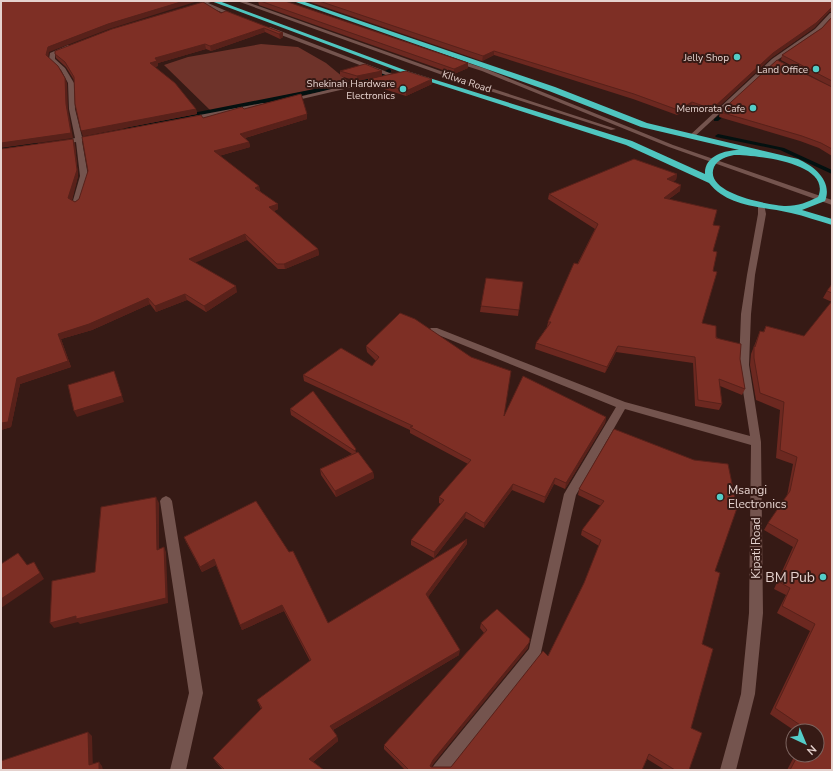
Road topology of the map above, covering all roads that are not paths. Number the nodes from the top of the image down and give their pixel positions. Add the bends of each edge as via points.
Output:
1 (197, 1) edge
2 (213, 1) edge
3 (239, 1) edge
4 (296, 1) edge
5 (204, 4) junction
6 (287, 4) edge
7 (184, 9) edge
8 (831, 15) edge
9 (239, 17) edge
10 (267, 28) edge
11 (76, 43) edge
12 (774, 60) junction
13 (780, 64) edge
14 (408, 73) junction
15 (393, 76) junction
16 (284, 101) edge
17 (269, 104) edge
18 (178, 121) edge
19 (102, 136) edge
20 (691, 137) junction
21 (79, 140) junction
22 (51, 144) edge
23 (671, 146) junction
24 (758, 152) junction
25 (713, 162) junction
26 (813, 170) junction
27 (832, 180) edge
28 (712, 181) junction
29 (822, 199) junction
30 (832, 203) edge
31 (76, 204) edge
32 (761, 206) junction
33 (782, 208) junction
34 (832, 222) edge
35 (434, 330) edge
36 (622, 405) junction
37 (756, 442) junction
38 (166, 501) dead end
39 (178, 770) edge
40 (439, 770) edge
41 (728, 770) edge

1 - 5 street
2 - 5 street
2 - 14 highway, Kilwa Road
3 - 23 street via 461,80
4 - 20 highway, Kilwa Road via 472,60 644,125
5 - 7 street
5 - 9 street
6 - 23 street via 484,70
8 - 12 street via 817,30
10 - 15 street
11 - 21 street via 52,54 52,60 63,69 71,83 72,109
12 - 13 street
12 - 20 street
14 - 15 street
14 - 28 highway, Kilwa Road via 629,143
15 - 16 street
17 - 18 street
19 - 21 street
20 - 24 highway, Kilwa Road
21 - 22 street
21 - 31 street via 84,176
23 - 25 street
24 - 25 highway via 727,154
24 - 26 highway via 778,155
25 - 28 highway via 708,173
25 - 29 street
26 - 27 highway
26 - 29 highway via 823,181 825,192
28 - 32 highway, Kilwa Road via 723,191 740,200
29 - 30 street
29 - 33 highway via 804,207
32 - 33 highway, Kilwa Road
32 - 37 street, Kipati Road via 762,214 746,314 744,365
33 - 34 highway
35 - 36 street
36 - 37 street
36 - 40 street via 570,494 534,652
37 - 41 street, Kipati Road via 756,614 748,694
38 - 39 street via 196,693

